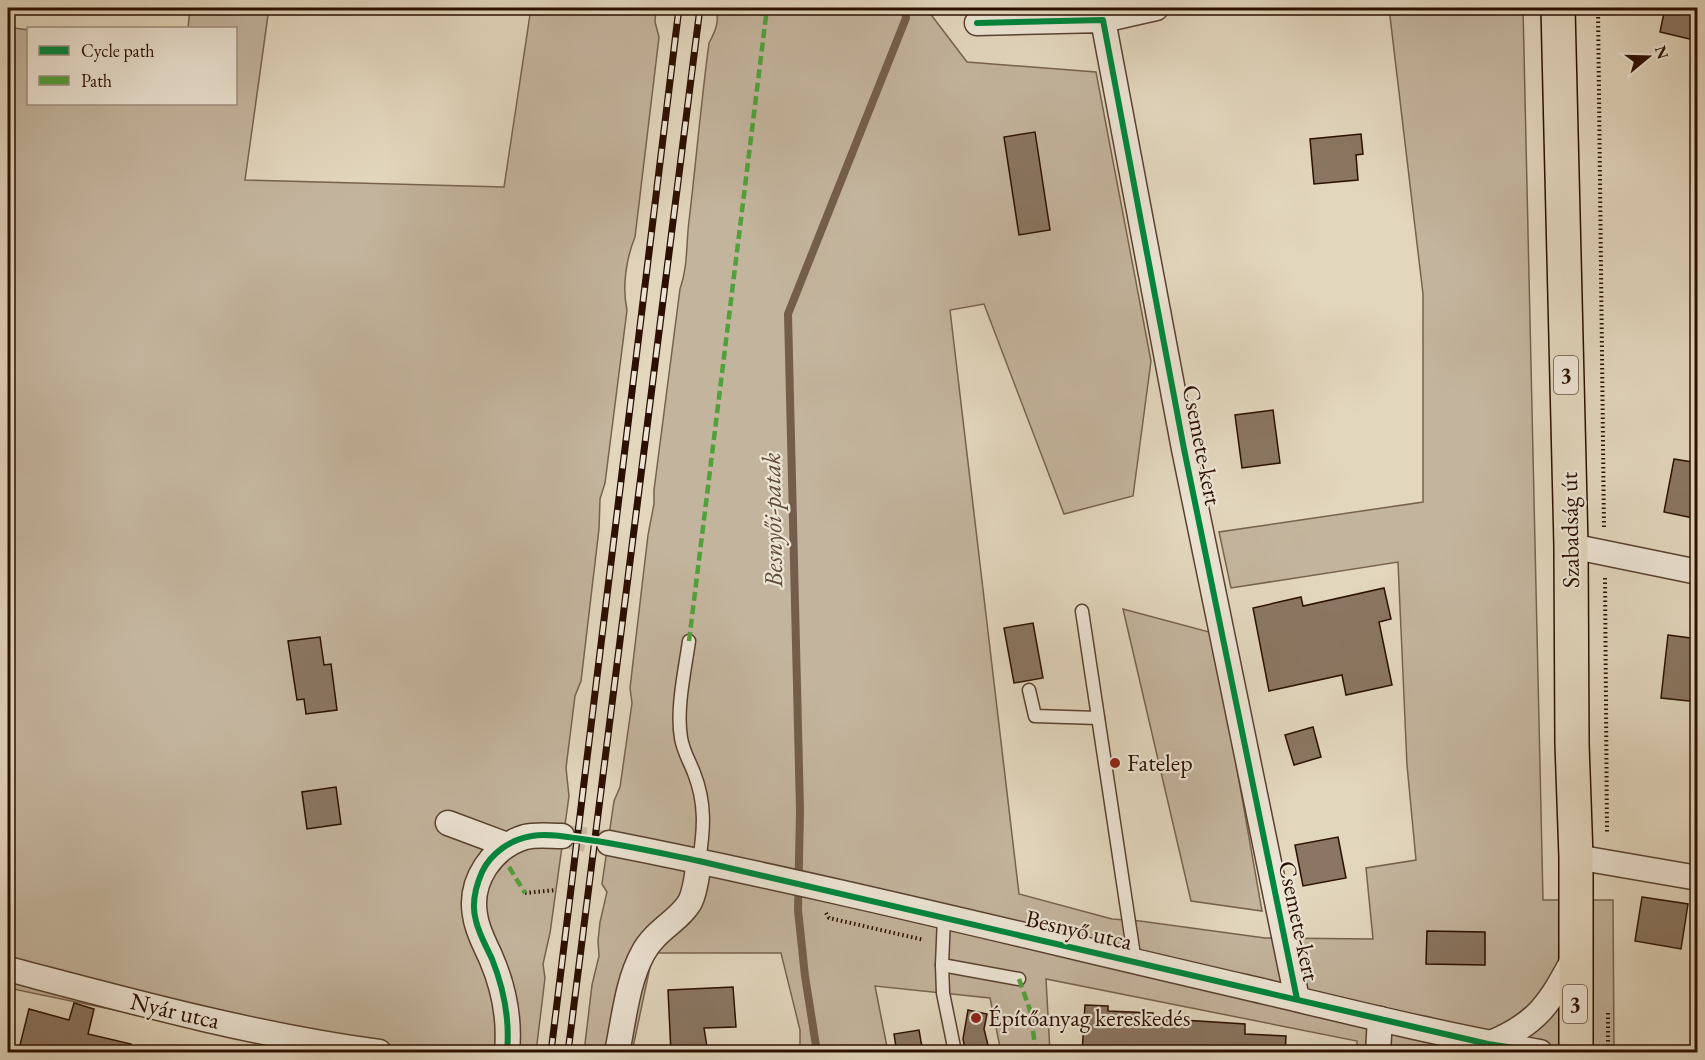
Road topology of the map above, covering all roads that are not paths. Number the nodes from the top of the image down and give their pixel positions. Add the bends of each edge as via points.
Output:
1 (1156, 8) edge
2 (1558, 8) edge
3 (1103, 20) junction
4 (977, 23) dead end
5 (1571, 546) junction
6 (1698, 572) edge
7 (1082, 611) dead end
8 (689, 641) dead end
9 (1029, 690) dead end
10 (1098, 718) junction
11 (448, 823) dead end
12 (562, 836) tunnel mouth
13 (609, 843) tunnel mouth
14 (507, 845) junction
15 (1576, 857) junction
16 (699, 861) junction
17 (1698, 878) edge
18 (945, 917) junction
19 (1575, 956) junction
20 (1135, 962) junction
21 (942, 965) junction
22 (8, 969) edge
23 (1020, 978) dead end
24 (1297, 999) junction
25 (1380, 1020) junction
26 (1495, 1048) edge
27 (379, 1053) edge
28 (507, 1053) edge
29 (617, 1053) edge
30 (955, 1053) edge
31 (1378, 1053) edge
32 (1540, 1053) edge
33 (1576, 1053) edge

1 - 3 street
2 - 5 main road, Szabadság út / 3
3 - 4 street
3 - 24 street, Csemete-kert via 1184,449
5 - 6 street
5 - 15 main road, Szabadság út / 3
7 - 10 lane
8 - 16 lane via 680,723 681,740 704,810
9 - 10 lane via 1035,716
10 - 20 lane
11 - 14 street
12 - 14 street via 534,835
13 - 16 street, Besnyő utca
14 - 28 street via 484,869 474,896 475,919 506,1003
15 - 17 street
15 - 19 main road, Szabadság út / 3
16 - 18 street, Besnyő utca
16 - 29 street via 690,901 653,937 635,971
18 - 20 street, Besnyő utca
18 - 21 lane
19 - 26 street via 1557,991 1540,1012
19 - 33 main road, Szabadság út / 3
20 - 24 street, Besnyő utca
21 - 23 lane
21 - 30 lane via 943,993
22 - 27 street, Nyár utca via 294,1039
24 - 25 street, Besnyő utca
25 - 26 street, Besnyő utca
25 - 31 street
26 - 32 street, Besnyő utca

